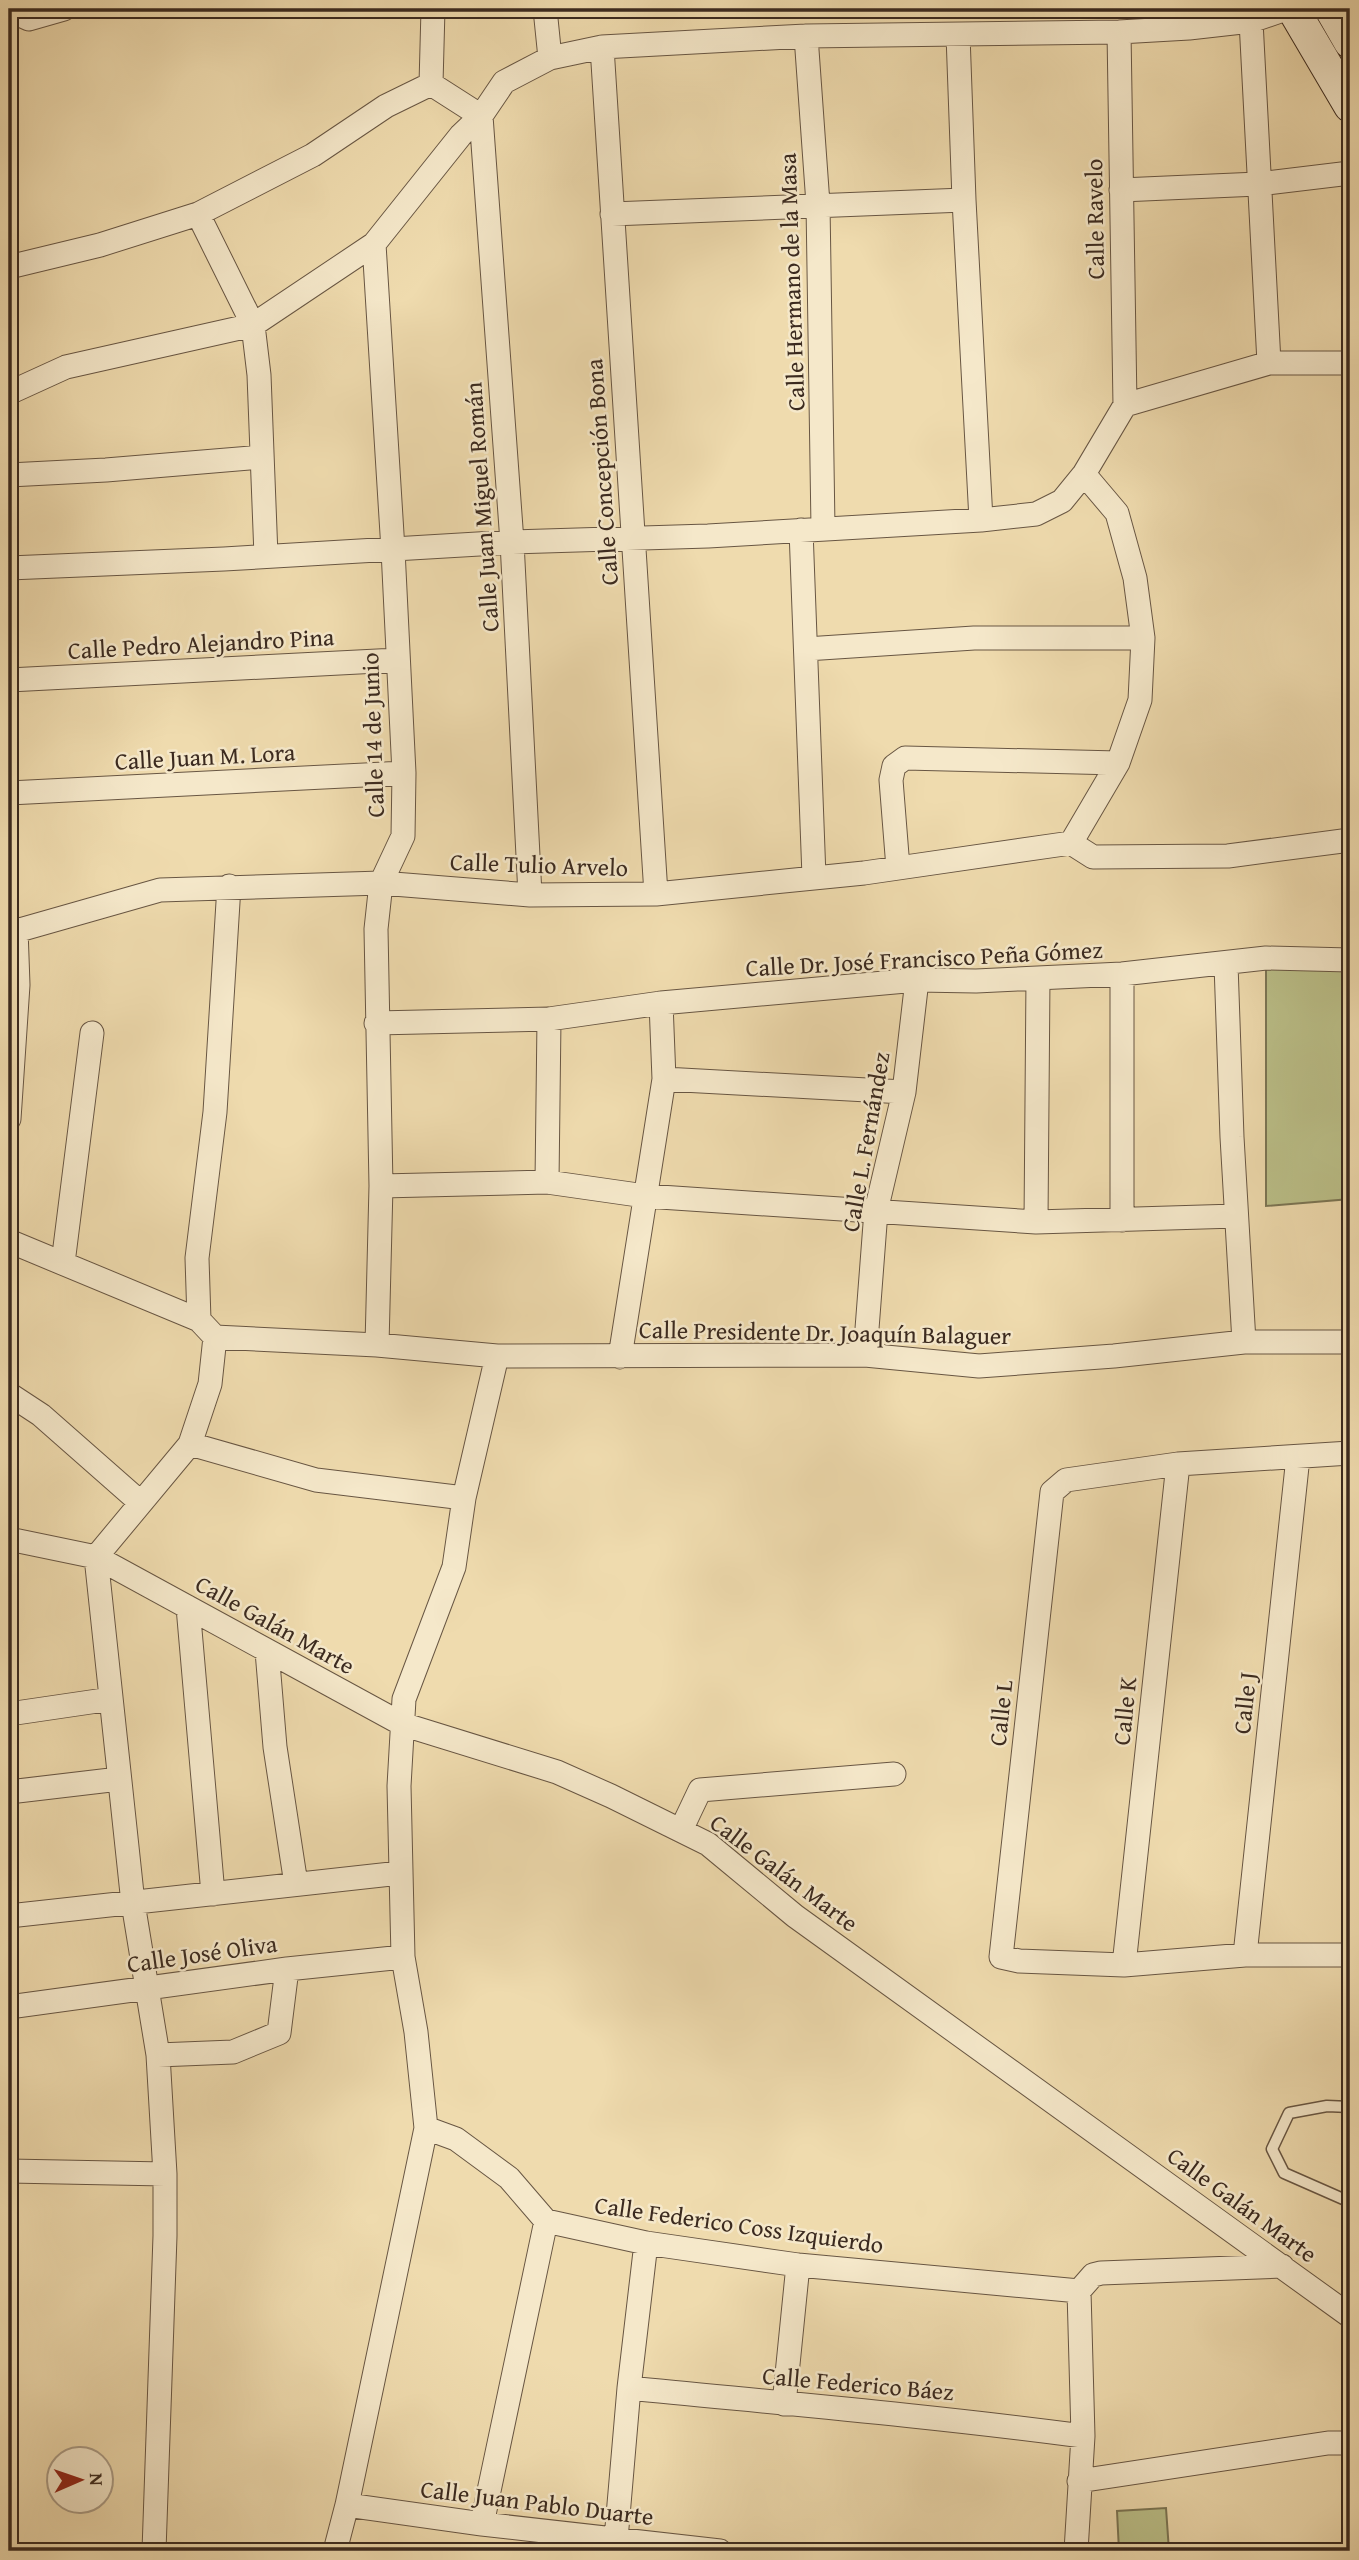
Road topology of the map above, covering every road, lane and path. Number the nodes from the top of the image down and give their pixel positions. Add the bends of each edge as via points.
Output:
1 (64, 9) edge
2 (433, 9) edge
3 (545, 9) edge
4 (1286, 9) edge
5 (1293, 9) edge
6 (1331, 9) edge
7 (9, 10) edge
8 (1251, 21) junction
9 (1119, 32) junction
10 (958, 34) junction
11 (806, 36) junction
12 (1350, 42) edge
13 (602, 47) junction
14 (550, 58) junction
15 (432, 84) junction
16 (1350, 106) edge
17 (481, 116) junction
18 (1350, 173) edge
19 (1258, 184) junction
20 (1121, 190) junction
21 (964, 200) junction
22 (818, 204) junction
23 (198, 214) junction
24 (612, 214) junction
25 (374, 244) junction
26 (9, 267) edge
27 (253, 325) junction
28 (1269, 363) junction
29 (1350, 363) edge
30 (9, 393) edge
31 (1125, 405) junction
32 (262, 457) junction
33 (1084, 474) junction
34 (9, 475) edge
35 (981, 520) junction
36 (812, 529) junction
37 (632, 538) junction
38 (512, 542) junction
39 (393, 550) junction
40 (266, 556) junction
41 (9, 568) edge
42 (1143, 638) junction
43 (806, 649) junction
44 (397, 660) junction
45 (9, 680) edge
46 (1118, 763) junction
47 (404, 774) junction
48 (9, 793) edge
49 (1350, 840) edge
50 (1071, 843) junction
51 (898, 868) junction
52 (814, 877) junction
53 (381, 883) junction
54 (229, 886) junction
55 (656, 894) junction
56 (530, 895) junction
57 (12, 931) edge
58 (1350, 960) edge
59 (1226, 964) junction
60 (1122, 974) junction
61 (1038, 978) junction
62 (917, 980) junction
63 (661, 1003) junction
64 (549, 1019) junction
65 (376, 1023) junction
66 (92, 1032) dead end
67 (664, 1080) junction
68 (904, 1092) junction
69 (9, 1119) edge
70 (547, 1182) junction
71 (380, 1186) junction
72 (645, 1196) junction
73 (876, 1211) junction
74 (1236, 1216) junction
75 (1122, 1220) junction
76 (1036, 1222) junction
77 (9, 1241) edge
78 (63, 1263) junction
79 (200, 1320) junction
80 (215, 1337) junction
81 (1244, 1342) junction
82 (1350, 1342) edge
83 (377, 1345) junction
84 (496, 1356) junction
85 (865, 1356) junction
86 (620, 1357) junction
87 (9, 1394) edge
88 (190, 1444) junction
89 (1350, 1453) edge
90 (1298, 1457) junction
91 (1178, 1464) junction
92 (464, 1498) junction
93 (141, 1503) junction
94 (9, 1539) edge
95 (96, 1557) junction
96 (188, 1607) junction
97 (267, 1651) junction
98 (111, 1699) junction
99 (9, 1714) edge
100 (402, 1724) junction
101 (894, 1774) dead end
102 (119, 1779) junction
103 (9, 1792) edge
104 (681, 1830) junction
105 (400, 1873) junction
106 (296, 1884) junction
107 (213, 1894) junction
108 (133, 1903) junction
109 (9, 1916) edge
110 (1245, 1955) junction
111 (1350, 1955) edge
112 (403, 1957) junction
113 (1124, 1965) junction
114 (287, 1969) junction
115 (147, 1989) junction
116 (9, 2007) edge
117 (158, 2055) junction
118 (1350, 2107) edge
119 (426, 2128) junction
120 (9, 2171) edge
121 (165, 2174) junction
122 (1350, 2202) edge
123 (546, 2221) junction
124 (646, 2243) junction
125 (798, 2265) junction
126 (1282, 2266) junction
127 (1079, 2291) junction
128 (1350, 2316) edge
129 (629, 2388) junction
130 (784, 2404) junction
131 (1083, 2436) junction
132 (1350, 2443) edge
133 (1079, 2481) junction
134 (347, 2505) junction
135 (482, 2524) junction
136 (616, 2539) junction
137 (154, 2551) edge
138 (335, 2551) edge
139 (720, 2551) edge
140 (1076, 2551) edge

1 - 7 street via 29,19
2 - 15 street
3 - 14 street
4 - 8 street
5 - 16 main road
6 - 12 main road
8 - 9 street
8 - 19 street
9 - 10 street
9 - 20 street, Calle Ravelo
10 - 11 street
10 - 21 street
11 - 13 street
11 - 22 street, Calle Hermano de la Masa
13 - 14 street
13 - 24 street, Calle Concepción Bona
14 - 17 street via 504,82
15 - 17 street
15 - 23 street via 386,106 313,155
17 - 25 street
17 - 38 street, Calle Juan Miguel Román
18 - 19 street
19 - 20 street
19 - 28 street
20 - 31 street, Calle Ravelo
21 - 22 street
21 - 35 street
22 - 24 street
22 - 36 street, Calle Hermano de la Masa
23 - 26 street
23 - 27 street
24 - 37 street, Calle Concepción Bona
25 - 27 street
25 - 39 street, Calle 14 de Junio
27 - 30 street via 65,367
27 - 32 street
28 - 29 street
28 - 31 street
31 - 33 street
32 - 34 street
32 - 40 street
33 - 35 street via 1062,501 1037,514
33 - 42 street via 1117,513 1135,578
35 - 36 street
36 - 37 street
36 - 43 street, Calle Hermano de la Masa
37 - 38 street
37 - 55 street, Calle Concepción Bona
38 - 39 street
38 - 56 street, Calle Juan Miguel Román
39 - 40 street
39 - 44 street, Calle 14 de Junio
40 - 41 street
42 - 43 street via 974,638
42 - 46 street via 1140,700
43 - 52 street, Calle Hermano de la Masa
44 - 45 street, Calle Pedro Alejandro Pina
44 - 47 street, Calle 14 de Junio
46 - 50 street
46 - 51 street via 905,758 894,766 891,780
47 - 48 street, Calle Juan M. Lora
47 - 53 street, Calle 14 de Junio via 403,836
49 - 50 street via 1228,856 1093,858
50 - 51 street, Calle Tulio Arvelo
51 - 52 street, Calle Tulio Arvelo
52 - 55 street, Calle Tulio Arvelo
53 - 54 street, Calle Tulio Arvelo
53 - 56 street, Calle Tulio Arvelo
53 - 65 street, Calle 14 de Junio
54 - 57 street, Calle Tulio Arvelo via 160,890
54 - 79 street via 215,1112 197,1258
55 - 56 street, Calle Tulio Arvelo
57 - 69 street via 18,985
58 - 59 street, Calle Dr. José Francisco Peña Gómez via 1266,958
59 - 60 street, Calle Dr. José Francisco Peña Gómez
59 - 74 street
60 - 61 street, Calle Dr. José Francisco Peña Gómez
60 - 75 street
61 - 62 street, Calle Dr. José Francisco Peña Gómez
61 - 76 street
62 - 63 street, Calle Dr. José Francisco Peña Gómez
62 - 68 street, Calle L. Fernández
63 - 64 street, Calle Dr. José Francisco Peña Gómez
63 - 67 street
64 - 65 street, Calle Dr. José Francisco Peña Gómez
64 - 70 street
65 - 71 street, Calle 14 de Junio
66 - 78 street
67 - 68 street
67 - 72 street
68 - 73 street, Calle L. Fernández
70 - 71 street
70 - 72 street
71 - 83 street, Calle 14 de Junio
72 - 73 street
72 - 86 street
73 - 76 street
73 - 85 street, Calle L. Fernández
74 - 75 street
74 - 81 street
75 - 76 street
77 - 78 street
78 - 79 street
79 - 80 street
80 - 83 street, Calle Presidente Dr. Joaquín Balaguer
80 - 88 street via 210,1384
81 - 82 street, Calle Presidente Dr. Joaquín Balaguer
81 - 85 street, Calle Presidente Dr. Joaquín Balaguer via 979,1366
83 - 84 street, Calle Presidente Dr. Joaquín Balaguer
84 - 86 street, Calle Presidente Dr. Joaquín Balaguer
84 - 92 street
85 - 86 street, Calle Presidente Dr. Joaquín Balaguer
87 - 93 street via 41,1415
88 - 92 street via 316,1480
88 - 93 street
89 - 90 street
90 - 91 street
90 - 110 street, Calle J
91 - 113 street, Calle K
91 - 113 street, Calle L via 1066,1480 1052,1492 1001,1957
92 - 100 street via 454,1567 404,1699
93 - 95 street
94 - 95 street, Calle Galán Marte
95 - 96 street, Calle Galán Marte
95 - 98 street
96 - 97 street, Calle Galán Marte
96 - 107 street
97 - 100 street, Calle Galán Marte
97 - 106 street via 275,1747
98 - 99 street
98 - 102 street
100 - 104 street, Calle Galán Marte via 557,1772
100 - 105 street
101 - 104 street via 700,1790
102 - 103 street
102 - 108 street
104 - 126 street, Calle Galán Marte via 708,1844 795,1916
105 - 106 street
105 - 112 street
106 - 107 street
107 - 108 street
108 - 109 street
108 - 115 street
110 - 111 street
110 - 113 street
112 - 114 street, Calle José Oliva
112 - 119 street
114 - 115 street, Calle José Oliva
114 - 117 street via 279,2033 233,2052
115 - 116 street, Calle José Oliva
115 - 117 street
117 - 121 street
118 - 122 lane via 1289,2113 1272,2149 1284,2173
119 - 123 street via 456,2139 509,2178
119 - 134 street
120 - 121 street
121 - 137 street
123 - 124 street, Calle Federico Coss Izquierdo
123 - 135 street
124 - 125 street, Calle Federico Coss Izquierdo
124 - 129 street
125 - 127 street, Calle Federico Coss Izquierdo
125 - 130 street
126 - 127 street via 1101,2273 1093,2275
126 - 128 street, Calle Galán Marte
127 - 131 street
129 - 130 street, Calle Federico Báez
129 - 136 street
130 - 131 street, Calle Federico Báez
131 - 133 street
132 - 133 street
133 - 140 street
134 - 135 street, Calle Juan Pablo Duarte
134 - 138 street
135 - 136 street, Calle Juan Pablo Duarte
136 - 139 street, Calle Juan Pablo Duarte

